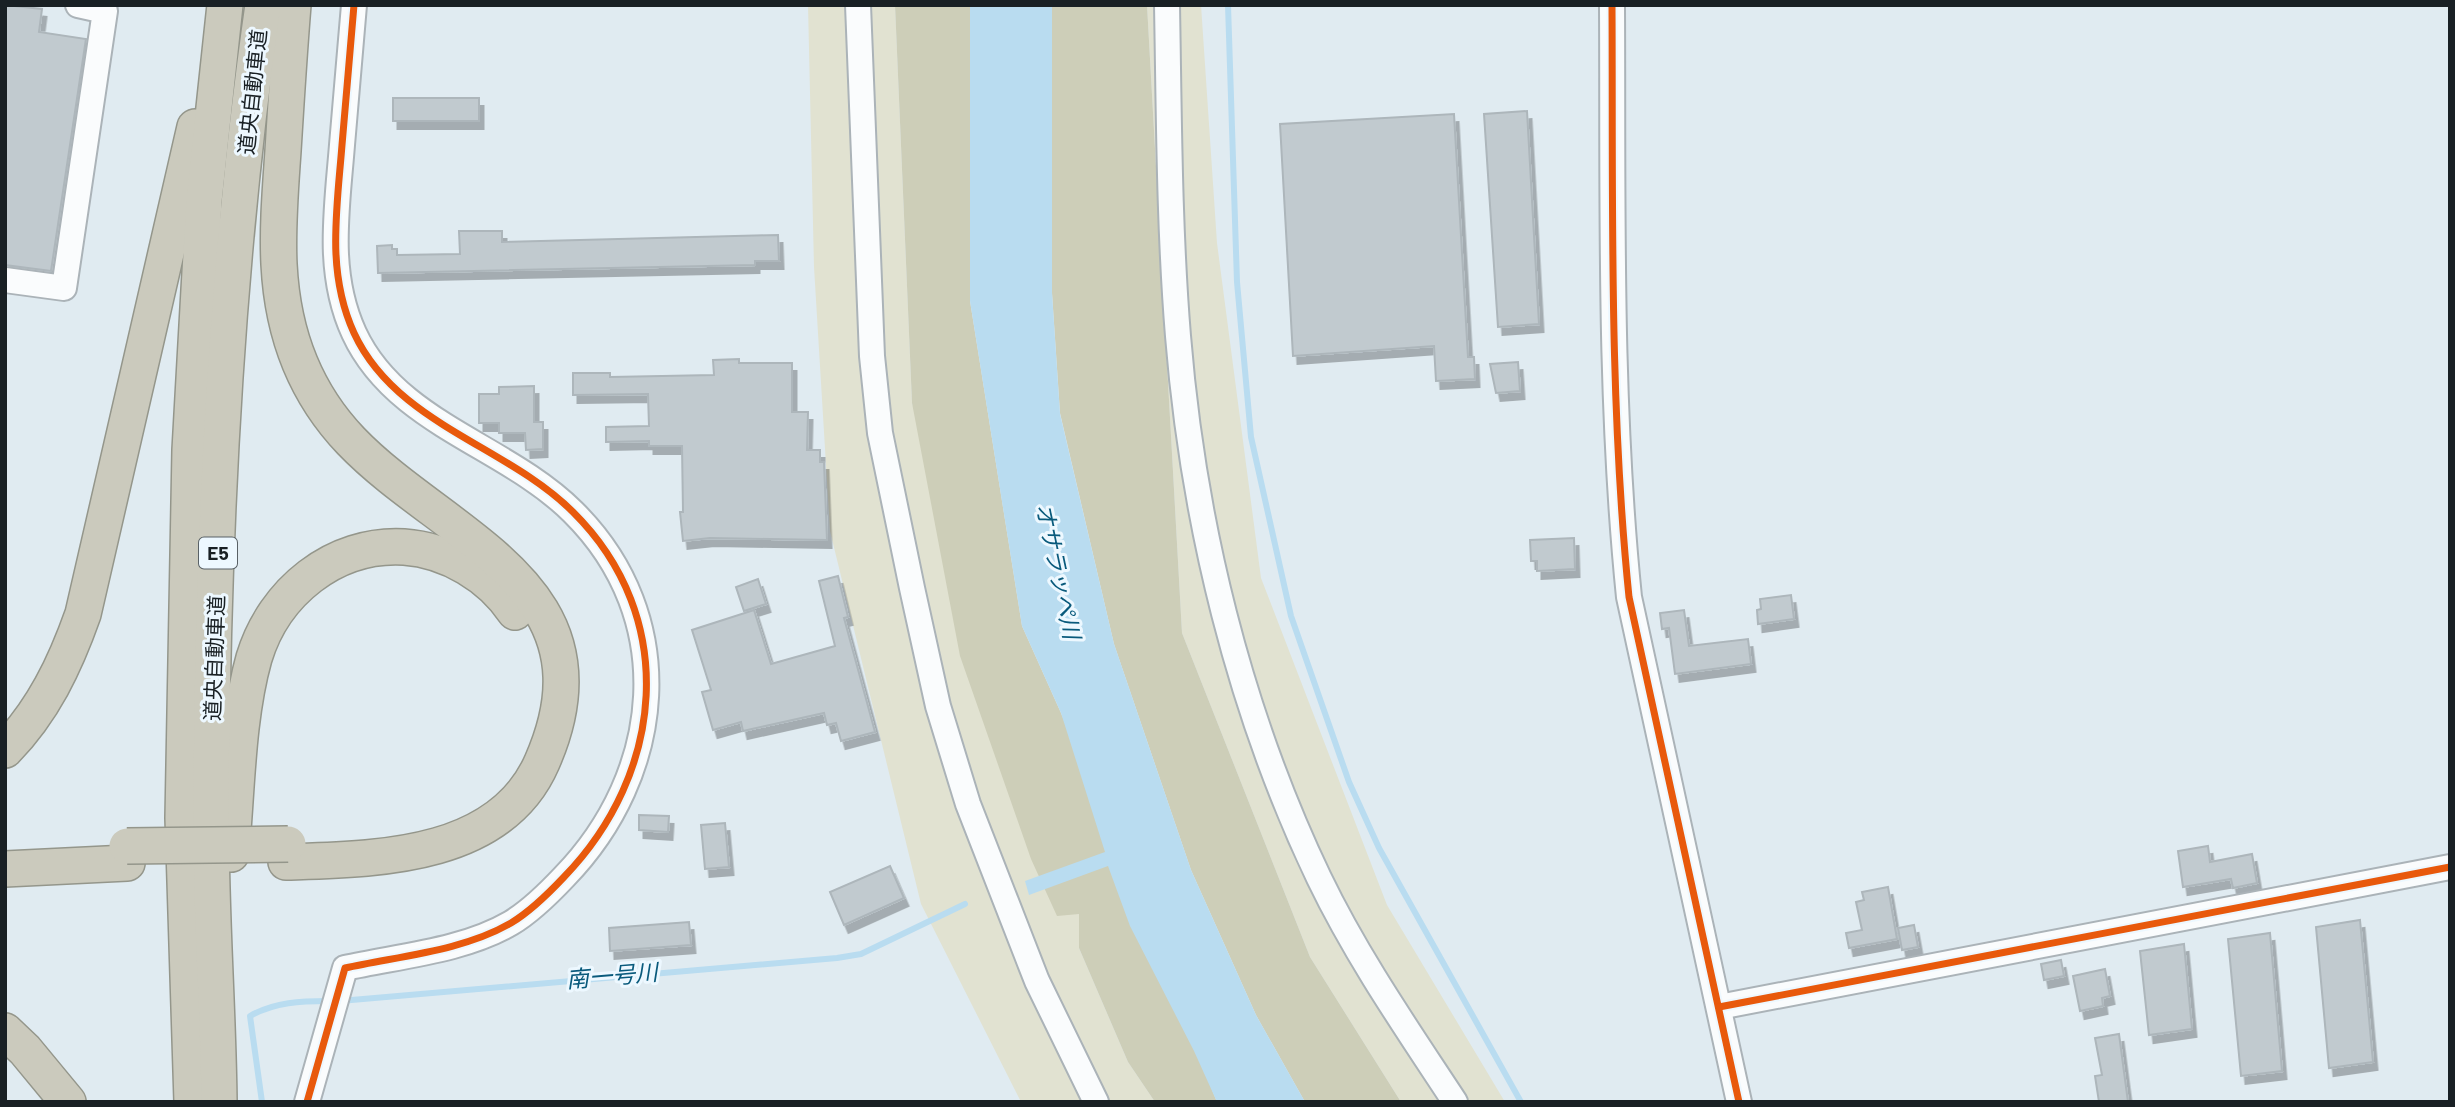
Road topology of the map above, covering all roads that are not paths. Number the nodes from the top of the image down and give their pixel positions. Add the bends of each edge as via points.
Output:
1 (78, 5) edge
2 (263, 5) edge
3 (293, 5) edge
4 (354, 5) edge
5 (858, 5) edge
6 (1167, 5) edge
7 (1612, 5) edge
8 (223, 19) edge
9 (5, 280) edge
10 (5, 750) edge
11 (5, 850) edge
12 (287, 853) junction
13 (127, 855) junction
14 (2450, 867) edge
15 (5, 869) edge
16 (218, 984) junction
17 (1719, 1007) junction
18 (5, 1031) edge
19 (68, 1102) edge
20 (192, 1102) edge
21 (219, 1102) edge
22 (307, 1102) edge
23 (1096, 1102) edge
24 (1455, 1102) edge
25 (1739, 1102) edge

1 - 9 street via 106,11 64,288
2 - 16 highway, 道央自動車道 / E5 via 220,450 211,811
3 - 12 highway via 277,240 281,300 300,363 331,418 352,442 488,550 523,584 550,630 560,683 555,729 540,767 524,793 478,829 430,849 369,860
4 - 22 street via 334,243 340,295 354,335 376,368 407,400 545,487 593,535 631,601 643,652 646,701 639,752 619,804 594,844 554,888 489,934 345,968
5 - 23 street via 872,356 880,433 912,589 938,706 968,804 1037,981
6 - 24 street via 1178,338 1200,493 1223,604 1267,754 1320,879 1391,1006
7 - 17 street via 1614,320 1629,597
8 - 10 highway via 182,175 83,614 45,700
8 - 20 highway, 道央自動車道 / E5 via 204,201 190,450 183,818
11 - 13 highway
12 - 13 highway, bridge
12 - 16 highway via 407,835 451,821 485,798 522,754 535,710 534,656 510,605 474,572 446,557 412,548 376,547 328,563 276,612 254,659 247,695
13 - 15 highway
14 - 17 street
16 - 21 highway, 道央自動車道 / E5
17 - 25 street
18 - 19 highway

